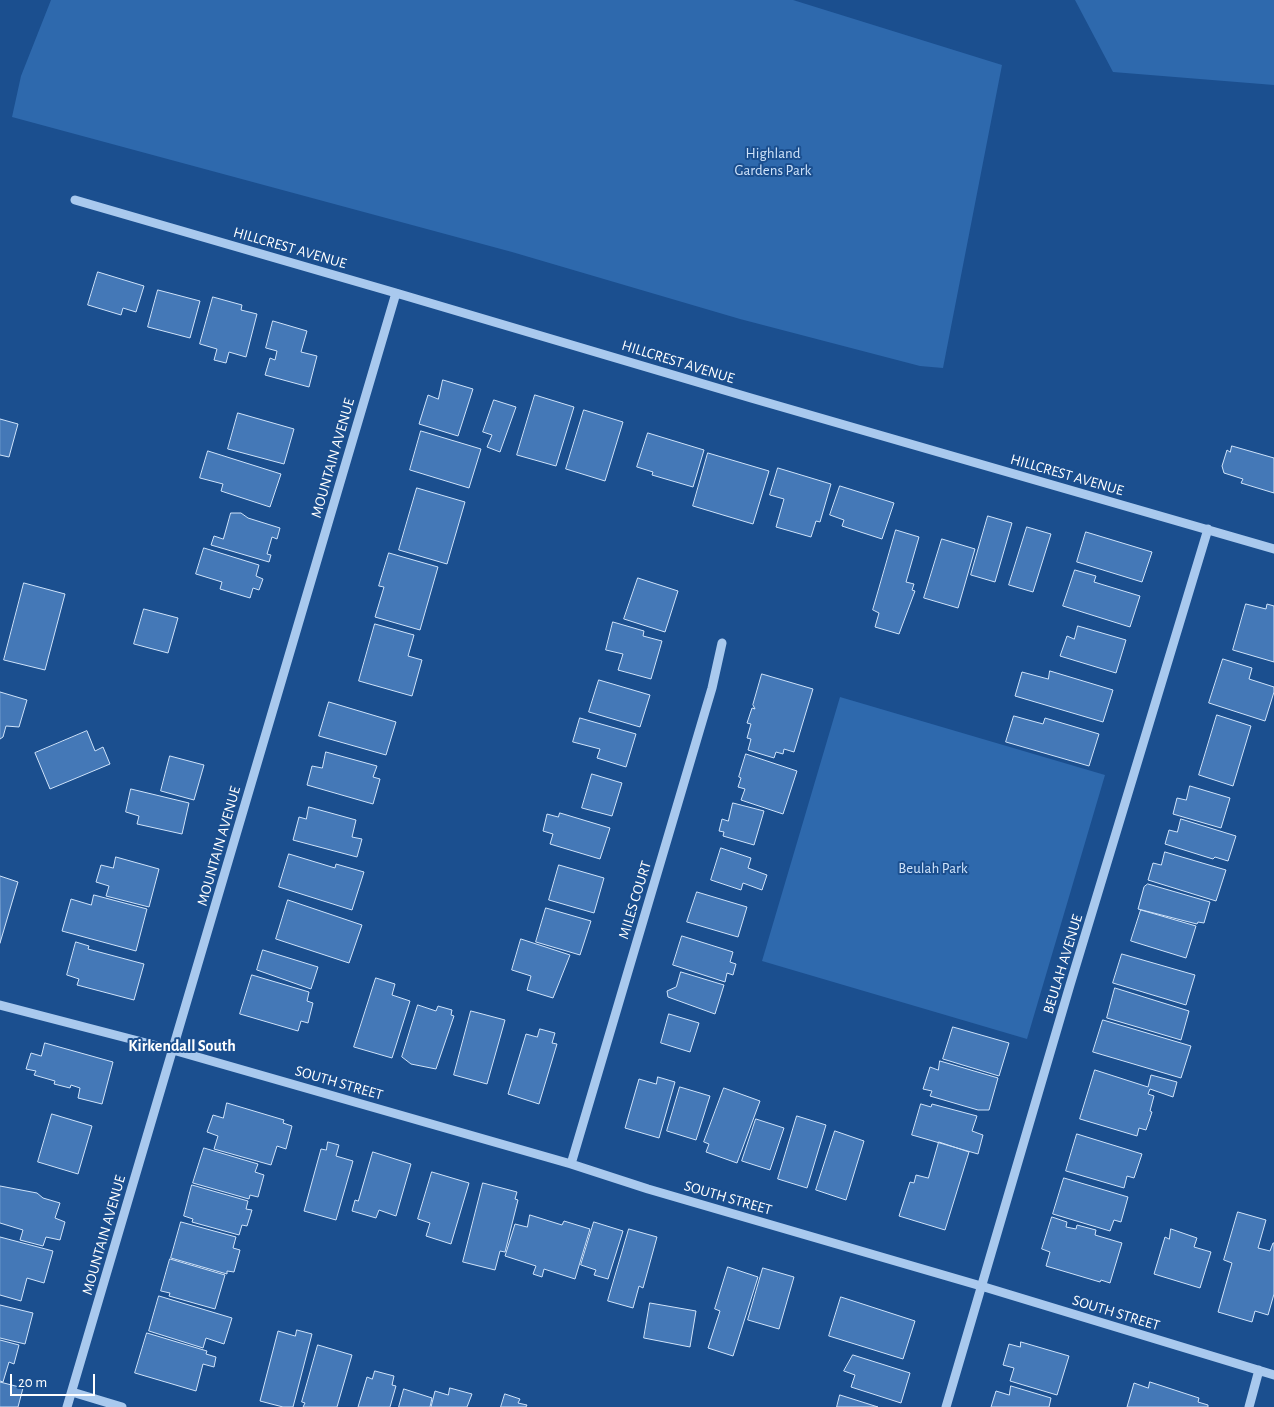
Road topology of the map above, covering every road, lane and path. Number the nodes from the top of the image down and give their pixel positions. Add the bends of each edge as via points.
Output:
1 (75, 200) dead end
2 (396, 293) junction
3 (1208, 529) junction
4 (1274, 549) edge
5 (722, 643) dead end
6 (0, 1005) edge
7 (173, 1050) junction
8 (571, 1164) junction
9 (981, 1286) junction
10 (1259, 1370) junction
11 (1274, 1375) edge
12 (72, 1392) junction
13 (68, 1407) edge
14 (122, 1407) edge
15 (946, 1407) edge
16 (1249, 1407) edge

1 - 2 street, HILLCREST AVENUE
2 - 3 street, HILLCREST AVENUE
2 - 7 street, MOUNTAIN AVENUE
3 - 4 street, HILLCREST AVENUE
3 - 9 street, BEULAH AVENUE
5 - 8 street, MILES COURT via 710,697
6 - 7 street, SOUTH STREET
7 - 8 street, SOUTH STREET
7 - 12 street, MOUNTAIN AVENUE
8 - 9 street, SOUTH STREET
9 - 10 street, SOUTH STREET
9 - 15 street, BEULAH AVENUE
10 - 11 street, SOUTH STREET
10 - 16 street
12 - 13 street, MOUNTAIN AVENUE
12 - 14 street

